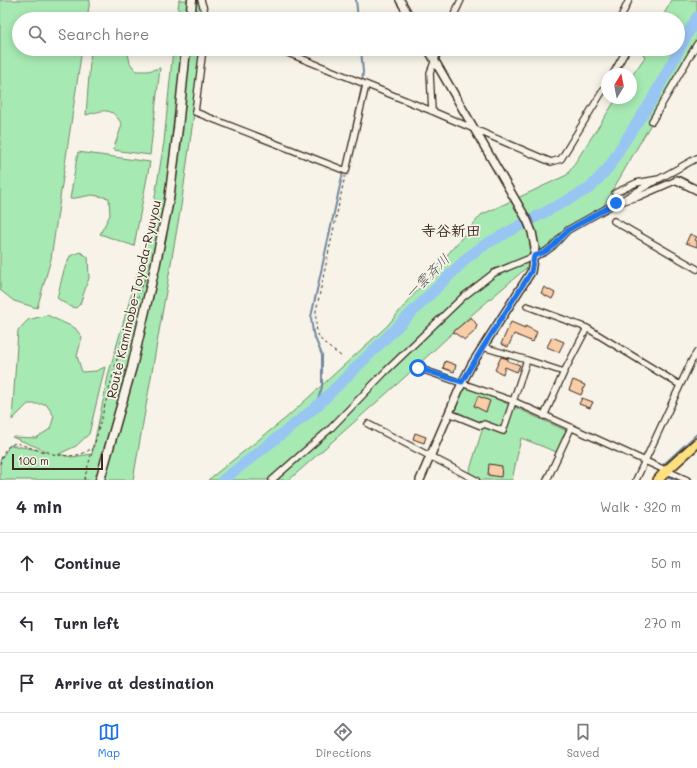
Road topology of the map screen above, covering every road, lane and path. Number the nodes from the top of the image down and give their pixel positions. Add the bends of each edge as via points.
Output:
1 (192, 0) edge
2 (201, 0) edge
3 (400, 0) edge
4 (461, 0) edge
5 (629, 0) edge
6 (191, 12) edge
7 (205, 12) edge
8 (407, 12) edge
9 (455, 12) edge
10 (623, 12) edge
11 (697, 44) edge
12 (185, 56) edge
13 (202, 56) edge
14 (295, 56) edge
15 (432, 56) edge
16 (436, 56) edge
17 (623, 56) edge
18 (434, 60) junction
19 (616, 68) edge
20 (366, 85) junction
21 (601, 94) edge
22 (432, 111) junction
23 (652, 121) dead end
24 (475, 130) junction
25 (697, 158) edge
26 (346, 171) junction
27 (659, 179) junction
28 (677, 180) joint
29 (697, 190) edge
30 (616, 193) dead end
31 (616, 203) junction
32 (614, 221) dead end
33 (534, 256) junction
34 (697, 269) edge
35 (146, 274) dead end
36 (527, 306) dead end
37 (587, 328) junction
38 (483, 347) junction
39 (697, 352) edge
40 (341, 356) dead end
41 (527, 360) junction
42 (695, 361) edge
43 (418, 368) dead end
44 (564, 372) junction
45 (462, 382) junction
46 (680, 385) junction
47 (513, 401) junction
48 (449, 413) junction
49 (544, 416) junction
50 (368, 424) dead end
51 (570, 428) junction
52 (95, 443) junction
53 (697, 443) edge
54 (430, 457) junction
55 (644, 462) junction
56 (0, 464) edge
57 (666, 470) junction
58 (84, 480) edge
59 (100, 480) edge
60 (272, 480) edge
61 (420, 480) edge
62 (476, 480) edge
63 (547, 480) edge
64 (636, 480) edge
65 (658, 480) edge
66 (687, 480) edge

1 - 6 main road
2 - 7 street
3 - 8 street
4 - 9 street
5 - 10 street
11 - 23 street
12 - 59 main road, Route Kaminobe-Toyoda-Ryuyou via 169,200 156,267 132,367
13 - 26 street via 195,112
14 - 20 street
15 - 18 street
16 - 18 street
17 - 19 street
18 - 22 street via 430,73
18 - 24 street
20 - 22 street
20 - 26 street
21 - 24 street via 561,159 551,162
22 - 24 street
24 - 33 street via 527,220 534,242
25 - 27 street
26 - 40 path via 315,322 320,340
27 - 30 street via 636,183
27 - 31 street
28 - 29 street
28 - 31 street via 638,197
31 - 33 street via 568,230 553,246
32 - 34 street
33 - 38 street via 531,272
33 - 60 street via 494,273 463,297 331,428
35 - 52 path via 122,340
36 - 37 street
37 - 44 street
37 - 46 street
38 - 41 street
38 - 45 street
39 - 42 street
41 - 44 street
41 - 47 street
42 - 46 street
43 - 45 street
44 - 49 street
45 - 47 street
45 - 48 street
46 - 55 street
47 - 48 street via 503,431 484,424 481,426
47 - 49 street
48 - 54 street
49 - 51 street
50 - 54 street
51 - 55 street
51 - 63 street
52 - 56 path via 90,450 69,457 16,443 5,449
52 - 58 path
53 - 57 main road
54 - 61 street
54 - 62 street
55 - 57 street
55 - 64 street
57 - 65 main road
57 - 66 street

